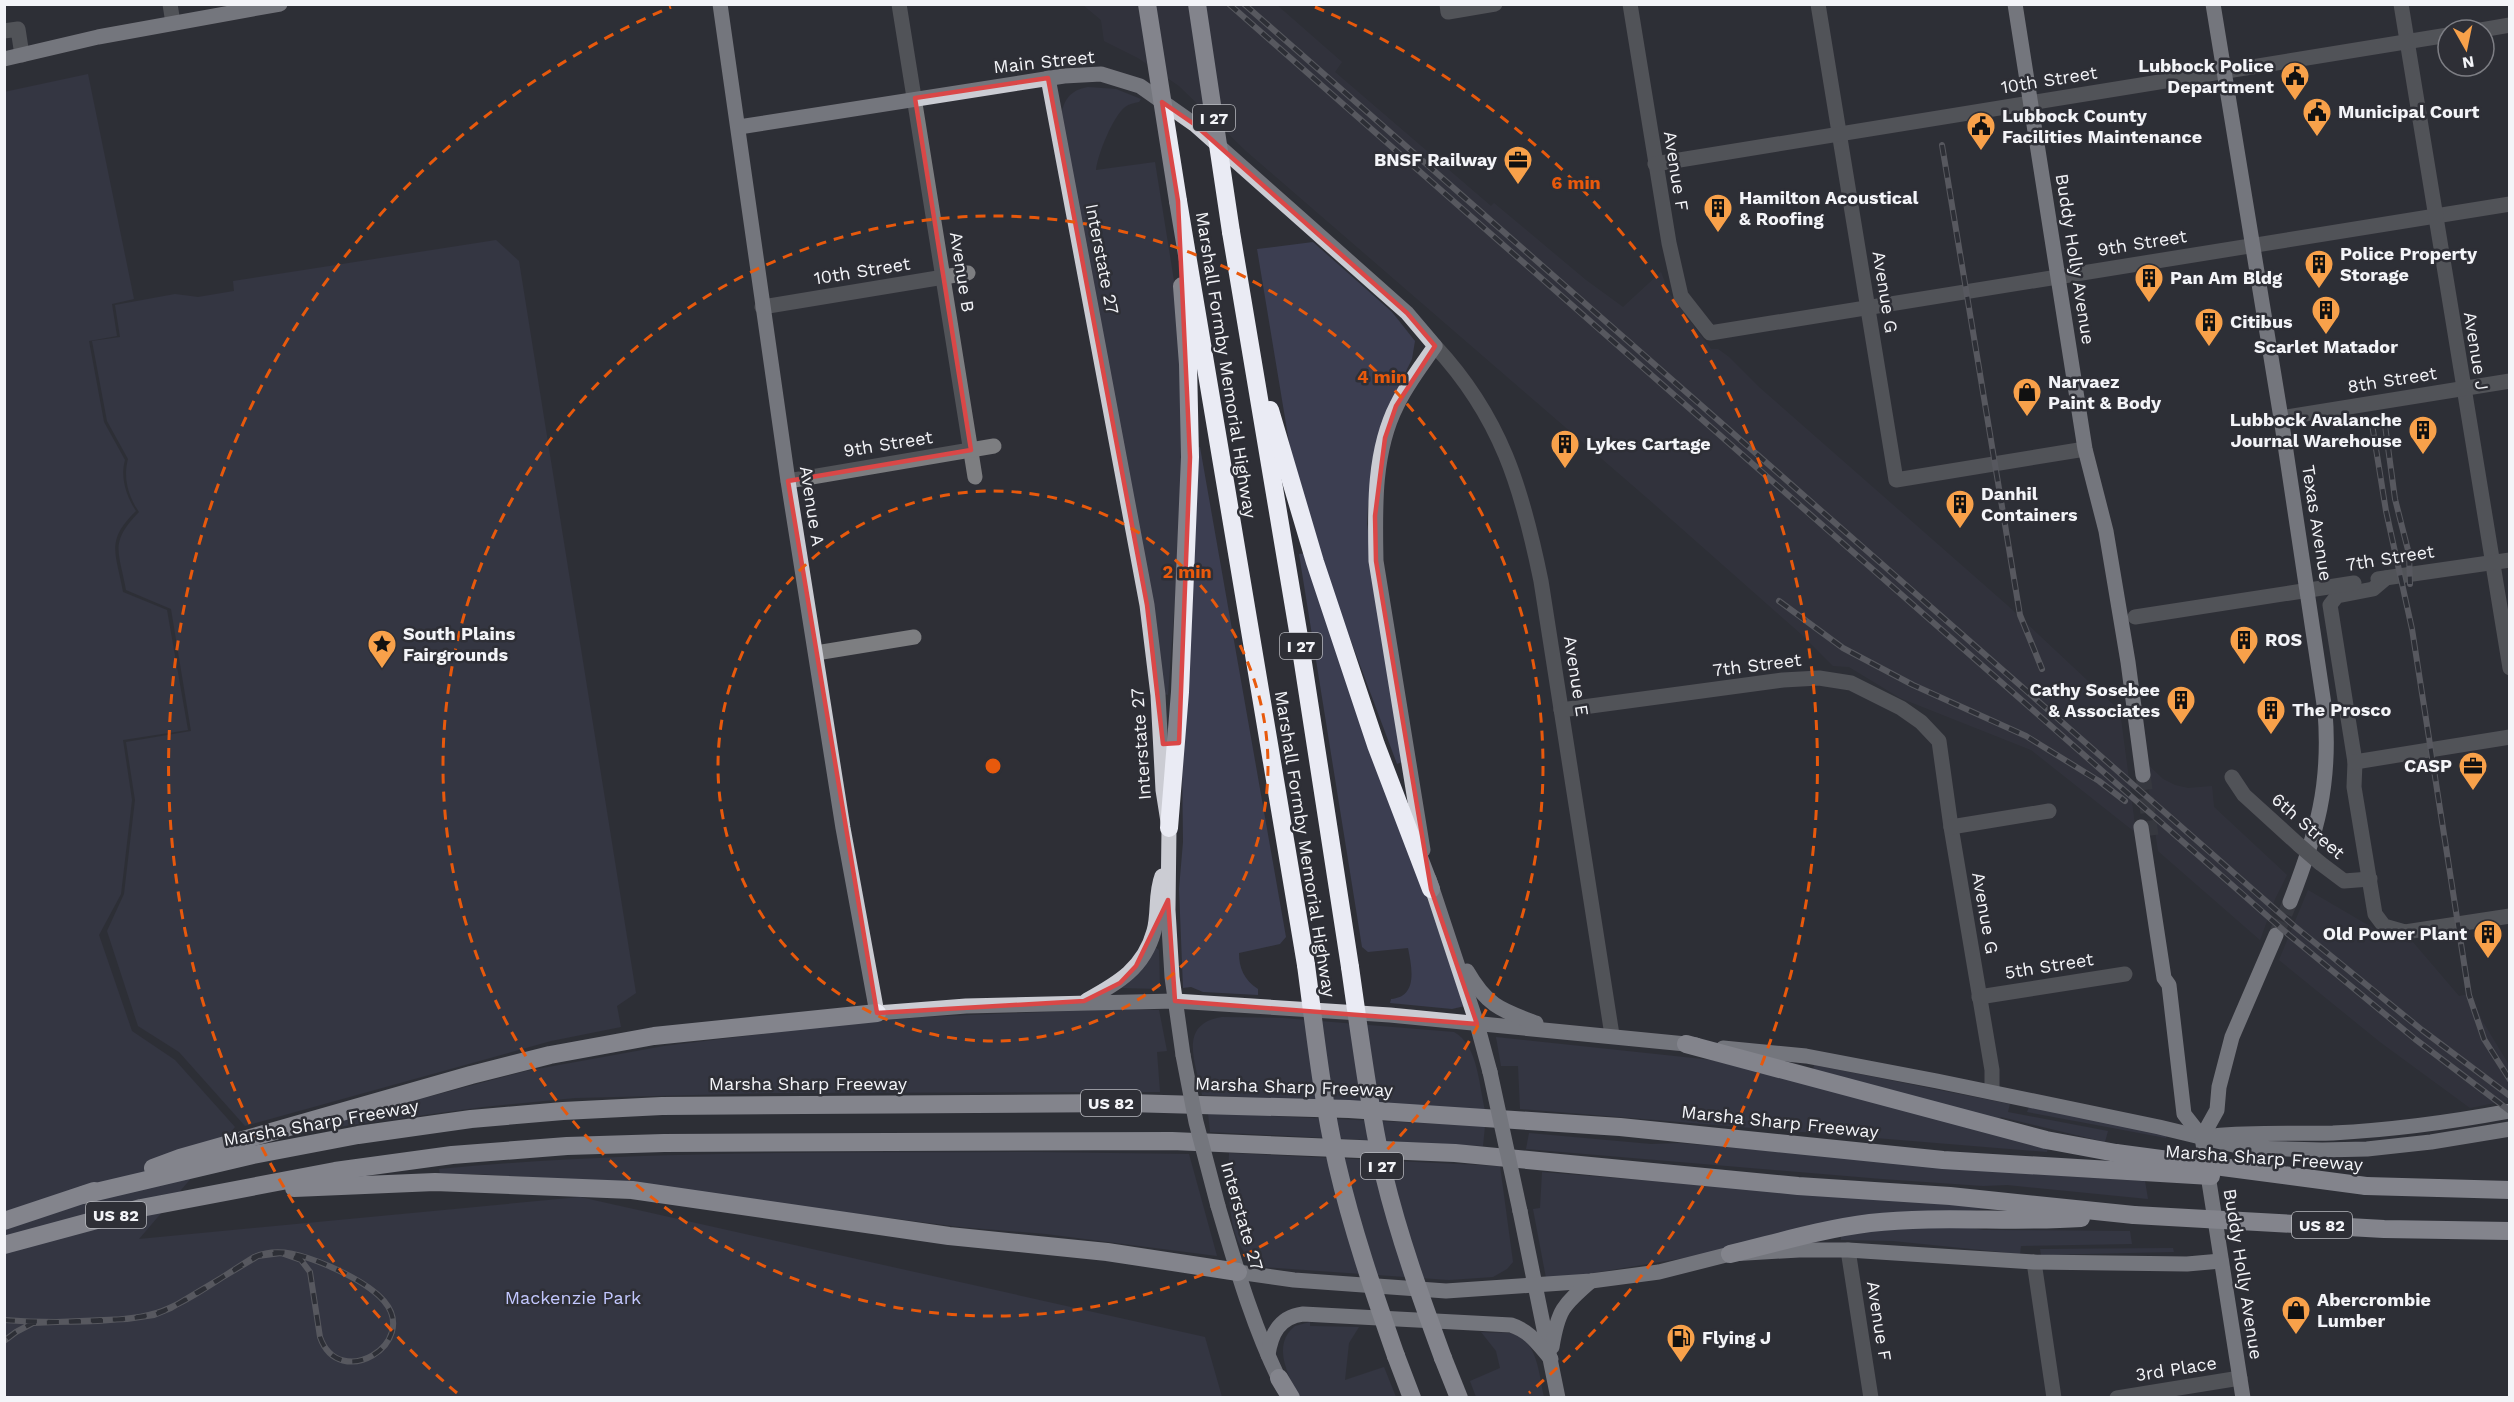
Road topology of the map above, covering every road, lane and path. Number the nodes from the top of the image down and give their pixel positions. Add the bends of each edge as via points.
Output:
1 (170, 4) edge
2 (280, 4) edge
3 (720, 4) edge
4 (899, 4) edge
5 (1147, 4) edge
6 (1197, 4) edge
7 (1495, 4) edge
8 (1630, 4) edge
9 (1818, 4) edge
10 (2015, 4) edge
11 (2213, 4) edge
12 (2401, 4) edge
13 (1447, 8) edge
14 (173, 23) junction
15 (4, 31) edge
16 (2436, 38) edge
17 (2407, 42) junction
18 (22, 55) junction
19 (4, 59) edge
20 (2224, 72) junction
21 (1048, 78) junction
22 (915, 98) junction
23 (2031, 103) junction
24 (739, 126) junction
25 (1839, 134) junction
26 (1655, 164) junction
27 (1178, 201) junction
28 (2510, 204) edge
29 (2435, 216) junction
30 (2252, 246) junction
31 (968, 273) dead end
32 (2058, 277) junction
33 (942, 278) junction
34 (762, 307) junction
35 (1868, 308) junction
36 (1246, 326) junction
37 (1710, 333) joint
38 (1435, 346) junction
39 (2510, 381) edge
40 (2462, 388) junction
41 (2281, 418) junction
42 (994, 446) dead end
43 (2085, 449) junction
44 (971, 450) junction
45 (975, 477) dead end
46 (788, 481) junction
47 (2510, 560) edge
48 (2492, 563) junction
49 (2386, 578) junction
50 (2308, 590) junction
51 (2135, 617) dead end
52 (914, 637) dead end
53 (816, 653) junction
54 (2510, 668) edge
55 (1561, 710) junction
56 (2510, 737) edge
57 (1939, 741) joint
58 (2355, 762) junction
59 (2138, 770) tunnel mouth
60 (2232, 777) dead end
61 (2049, 811) dead end
62 (1951, 827) junction
63 (1168, 828) junction
64 (2146, 831) tunnel mouth
65 (1167, 861) junction
66 (2370, 879) junction
67 (1431, 889) junction
68 (2290, 902) tunnel mouth
69 (2510, 916) edge
70 (2276, 935) tunnel mouth
71 (1452, 944) junction
72 (2125, 974) dead end
73 (1979, 997) junction
74 (1084, 1001) junction
75 (1175, 1001) junction
76 (877, 1012) junction
77 (1477, 1024) junction
78 (1556, 1030) junction
79 (1612, 1035) junction
80 (1686, 1044) junction
81 (1992, 1092) junction
82 (2510, 1111) edge
83 (2510, 1129) edge
84 (2202, 1137) junction
85 (2366, 1186) junction
86 (2510, 1190) edge
87 (230, 1191) junction
88 (83, 1195) junction
89 (2134, 1215) junction
90 (4, 1221) edge
91 (2510, 1231) edge
92 (4, 1245) edge
93 (1848, 1250) junction
94 (1730, 1254) junction
95 (2221, 1261) junction
96 (2034, 1262) junction
97 (1238, 1272) junction
98 (1591, 1281) junction
99 (1534, 1286) junction
100 (1268, 1355) junction
101 (1551, 1359) junction
102 (1279, 1378) joint
103 (2240, 1378) junction
104 (1290, 1398) edge
105 (1412, 1398) edge
106 (1459, 1398) edge
107 (1558, 1398) edge
108 (1871, 1398) edge
109 (2054, 1398) edge
110 (2117, 1398) edge
111 (2243, 1398) edge

1 - 14 street
2 - 14 main road
3 - 24 main road, Avenue A
4 - 22 street, Avenue B
5 - 27 highway, Marshall Formby Memorial Highway / I 27, bridge
6 - 36 highway, Marshall Formby Memorial Highway / I 27, bridge
7 - 13 street
8 - 26 street, Avenue F
9 - 25 street, Avenue G
10 - 23 main road, Buddy Holly Avenue
11 - 20 main road, Texas Avenue
12 - 17 street, Avenue J
14 - 18 main road
15 - 18 street via 18,29
16 - 17 street, 10th Street
17 - 20 street, 10th Street
17 - 29 street, Avenue J
18 - 19 main road
20 - 23 street, 10th Street
20 - 30 main road, Texas Avenue
21 - 22 main road, Main Street
21 - 38 main road, Main Street via 1101,74 1140,86 1203,132 1407,313
21 - 63 main road, Interstate 27 via 1147,605
22 - 24 main road, Main Street
22 - 33 street, Avenue B
23 - 25 street, 10th Street
23 - 32 main road, Buddy Holly Avenue
24 - 34 main road, Avenue A
25 - 26 street, 10th Street
25 - 35 street, Avenue G
26 - 37 street, Avenue F via 1681,296
27 - 63 highway via 1190,456 1180,692
27 - 105 highway, Marshall Formby Memorial Highway / I 27, bridge via 1306,965 1323,1092 1338,1167 1364,1258
28 - 29 street, 9th Street
29 - 30 street, 9th Street
29 - 40 street, Avenue J
30 - 32 street, 9th Street
30 - 41 main road, Texas Avenue
31 - 33 street, 10th Street
32 - 35 street, 9th Street
32 - 43 main road, Buddy Holly Avenue
33 - 34 street, 10th Street
33 - 44 street, Avenue B
34 - 46 main road, Avenue A
35 - 37 street, 9th Street
35 - 43 street, Avenue G via 1896,480
36 - 67 highway via 1318,572 1376,745
36 - 106 highway, Marshall Formby Memorial Highway / I 27, bridge via 1299,636 1369,1099 1385,1178 1417,1287
38 - 55 street, Avenue E via 1460,373 1485,410 1508,459 1527,515 1541,581
38 - 67 main road via 1396,406 1385,438 1375,516 1376,561 1417,825
39 - 40 street, 8th Street
40 - 41 street, 8th Street
40 - 48 street, Avenue J
41 - 50 main road, Texas Avenue
42 - 44 street, 9th Street
43 - 59 main road, Buddy Holly Avenue
44 - 45 street, Avenue B
44 - 46 street, 9th Street
46 - 53 main road, Avenue A
47 - 48 street, 7th Street
48 - 49 street, 7th Street
48 - 54 street, Avenue J
49 - 50 street, 7th Street
49 - 58 street, Texas Avenue via 2373,588 2337,596 2330,605
50 - 51 street, 7th Street
50 - 68 main road, Texas Avenue via 2325,711 2326,772 2314,836
52 - 53 street
53 - 76 main road, Avenue A
55 - 57 street, 7th Street via 1819,678 1851,683 1874,693 1921,722
55 - 79 street, Avenue E
56 - 58 street
57 - 62 street, Avenue G
58 - 66 street, Texas Avenue via 2354,787
60 - 66 street, 6th Street, bridge via 2244,795 2344,881
61 - 62 street
62 - 73 street, Avenue G
63 - 65 main road, Interstate 27
64 - 84 main road, Buddy Holly Avenue via 2184,1114
65 - 74 main road via 1158,888 1155,931 1146,952 1120,982
65 - 75 main road, Interstate 27
66 - 69 street, Texas Avenue via 2375,914 2384,926 2405,932
67 - 71 main road
70 - 84 main road via 2232,1037 2217,1110
71 - 77 main road
71 - 78 main road via 1478,990 1499,1010
72 - 73 street, 5th Street
73 - 81 street, Avenue G
74 - 75 main road, Marsha Sharp Freeway
74 - 76 main road, Marsha Sharp Freeway
75 - 77 main road, Marsha Sharp Freeway
75 - 97 main road, Interstate 27, bridge via 1196,1122
76 - 88 highway via 654,1036 550,1055 180,1158
77 - 78 main road, Marsha Sharp Freeway
77 - 99 main road, bridge
78 - 79 main road, Marsha Sharp Freeway
79 - 80 main road, Marsha Sharp Freeway
80 - 81 main road, Marsha Sharp Freeway via 1806,1056
80 - 85 highway, bridge via 2046,1140
81 - 84 main road, Marsha Sharp Freeway
82 - 84 main road, Marsha Sharp Freeway via 2389,1129
83 - 84 main road, Marsha Sharp Freeway via 2401,1146 2322,1150 2246,1148
84 - 95 main road, Buddy Holly Avenue
85 - 86 highway, Marsha Sharp Freeway
85 - 88 highway, Marsha Sharp Freeway / US 82, bridge via 1942,1160 1620,1127 1349,1109 1128,1103 674,1106 506,1116 358,1135
87 - 89 highway, US 82 via 417,1160 567,1146 1172,1141 1455,1153
87 - 92 highway, US 82 via 141,1208
87 - 97 highway via 435,1182 632,1190
88 - 90 highway, US 82
89 - 91 highway, US 82, bridge via 2384,1229
89 - 94 highway via 1870,1224 1822,1231
93 - 94 main road
93 - 96 main road
93 - 108 street, Avenue F
94 - 98 main road via 1659,1272
95 - 96 main road
95 - 103 main road, Buddy Holly Avenue
96 - 109 street
97 - 99 main road via 1446,1291
97 - 100 main road, Interstate 27
98 - 99 main road
98 - 101 main road via 1559,1314
99 - 101 main road
100 - 101 main road via 1276,1328 1293,1315 1303,1314 1510,1325 1524,1329
100 - 102 main road, Interstate 27
101 - 107 main road
102 - 104 highway
103 - 110 street, 3rd Place
103 - 111 main road, Buddy Holly Avenue

